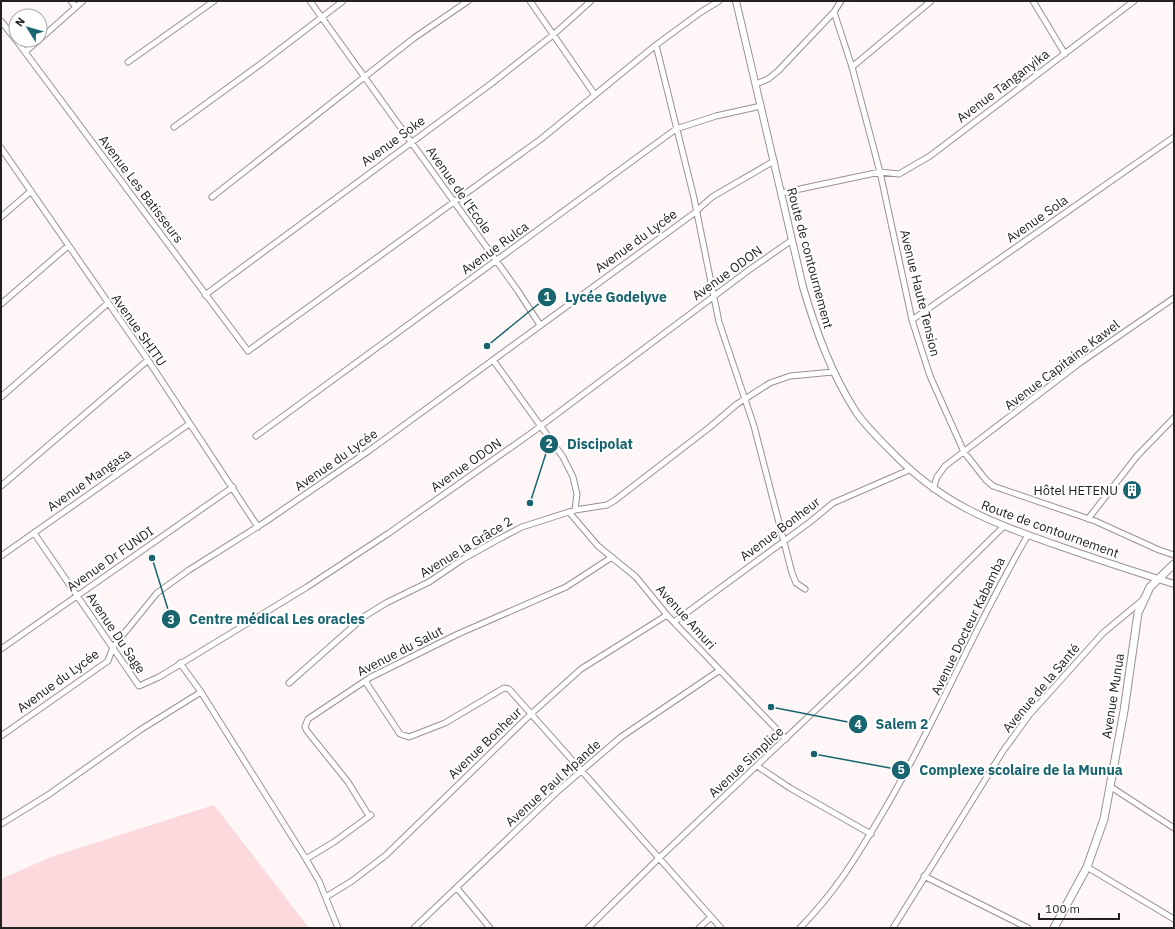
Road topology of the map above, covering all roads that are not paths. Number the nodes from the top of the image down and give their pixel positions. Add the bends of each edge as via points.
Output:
1 (71, 1) edge
2 (83, 1) edge
3 (214, 1) edge
4 (310, 1) edge
5 (342, 1) edge
6 (468, 1) edge
7 (530, 1) edge
8 (591, 1) edge
9 (719, 1) edge
10 (736, 1) edge
11 (841, 1) edge
12 (931, 1) edge
13 (1033, 1) edge
14 (1134, 1) edge
15 (76, 7) junction
16 (834, 12) junction
17 (321, 16) junction
18 (1, 21) edge
19 (8, 30) edge
20 (48, 31) edge
21 (553, 35) junction
22 (656, 45) junction
23 (23, 48) edge
24 (29, 48) edge
25 (26, 51) junction
26 (1065, 54) junction
27 (128, 62) dead end
28 (852, 67) junction
29 (366, 77) junction
30 (756, 84) junction
31 (595, 95) junction
32 (761, 106) junction
33 (174, 127) dead end
34 (676, 129) junction
35 (1174, 136) edge
36 (412, 141) junction
37 (1, 148) edge
38 (774, 161) junction
39 (880, 172) junction
40 (31, 191) junction
41 (781, 193) junction
42 (212, 197) dead end
43 (453, 202) junction
44 (696, 211) junction
45 (1, 218) edge
46 (792, 240) junction
47 (68, 246) junction
48 (496, 261) junction
49 (205, 294) junction
50 (714, 296) junction
51 (1174, 298) edge
52 (1, 304) edge
53 (107, 304) junction
54 (912, 320) junction
55 (540, 325) junction
56 (148, 360) junction
57 (493, 360) junction
58 (833, 372) junction
59 (1, 397) edge
60 (746, 399) junction
61 (1174, 418) edge
62 (189, 424) junction
63 (540, 426) junction
64 (256, 436) dead end
65 (964, 452) junction
66 (909, 470) junction
67 (1, 486) edge
68 (233, 487) junction
69 (933, 489) junction
70 (575, 510) junction
71 (569, 512) junction
72 (1088, 519) junction
73 (258, 527) junction
74 (1003, 527) junction
75 (34, 533) junction
76 (1028, 535) junction
77 (783, 542) junction
78 (1174, 555) edge
79 (1, 556) edge
80 (612, 557) junction
81 (1174, 564) edge
82 (1158, 579) junction
83 (1174, 584) edge
84 (805, 589) dead end
85 (77, 595) junction
86 (1144, 598) junction
87 (667, 615) junction
88 (674, 622) junction
89 (113, 647) junction
90 (1, 649) edge
91 (180, 663) junction
92 (720, 670) junction
93 (365, 681) junction
94 (289, 684) dead end
95 (139, 686) joint
96 (201, 692) junction
97 (532, 713) junction
98 (1, 736) edge
99 (786, 739) junction
100 (757, 766) junction
101 (582, 771) junction
102 (1110, 787) junction
103 (1, 824) edge
104 (1174, 828) edge
105 (871, 834) junction
106 (306, 859) junction
107 (658, 859) junction
108 (1087, 866) junction
109 (924, 876) junction
110 (457, 888) junction
111 (326, 897) junction
112 (711, 917) junction
113 (1174, 919) edge
114 (338, 928) edge
115 (414, 928) edge
116 (490, 928) edge
117 (588, 928) edge
118 (699, 928) edge
119 (721, 928) edge
120 (800, 928) edge
121 (893, 928) edge
122 (1028, 928) edge
123 (1054, 928) edge

1 - 15 street
2 - 15 street
3 - 27 street
4 - 17 street, Avenue de l'Ecole
5 - 17 street
6 - 29 street via 414,38
7 - 21 street
8 - 21 street, Avenue Soke
9 - 22 street
10 - 30 street, Route de contournement
11 - 16 street
12 - 28 street
13 - 26 street
14 - 26 street, Avenue Tanganyika
15 - 20 street
16 - 28 street, Avenue Haute Tension
16 - 30 street via 778,71
17 - 29 street, Avenue de l'Ecole
17 - 33 street
18 - 19 street, Avenue Les Batisseurs
21 - 31 street
21 - 36 street, Avenue Soke
22 - 31 street
22 - 34 street
23 - 25 street, Avenue Les Batisseurs
24 - 25 street
25 - 49 street, Avenue Les Batisseurs
26 - 39 street, Avenue Tanganyika via 930,156 899,174
28 - 39 street, Avenue Haute Tension
29 - 36 street, Avenue de l'Ecole
29 - 42 street
30 - 32 street, Route de contournement
31 - 43 street via 541,139
32 - 34 street, Avenue Rulca via 716,116
32 - 38 street, Route de contournement
34 - 44 street
34 - 48 street, Avenue Rulca
35 - 54 street, Avenue Sola
36 - 43 street, Avenue de l'Ecole
36 - 49 street, Avenue Soke
37 - 40 street, Avenue SHITU
38 - 41 street, Route de contournement
38 - 44 street, Avenue du Lycée via 712,197
39 - 41 street, Avenue Tanganyika
39 - 54 street, Avenue Haute Tension
40 - 45 street
40 - 47 street, Avenue SHITU
41 - 46 street, Route de contournement
43 - 48 street, Avenue de l'Ecole
43 - 49 street, Avenue Les Batisseurs via 248,351
44 - 50 street
44 - 55 street, Avenue du Lycée
46 - 50 street, Avenue ODON
46 - 58 street, Route de contournement via 816,331
47 - 52 street
47 - 53 street, Avenue SHITU
48 - 55 street, Avenue de l'Ecole
48 - 64 street, Avenue Rulca
50 - 60 street via 719,322
50 - 63 street, Avenue ODON
51 - 65 street, Avenue Capitaine Kawel via 1063,376
53 - 56 street, Avenue SHITU
53 - 59 street
54 - 65 street, Avenue Haute Tension via 930,376
55 - 57 street, Avenue du Lycée
56 - 62 street, Avenue SHITU
56 - 67 street
57 - 63 street
57 - 73 street, Avenue du Lycée via 370,450
58 - 60 street, Avenue la Grâce 2 via 790,376 770,383
58 - 66 street, Route de contournement via 857,413 876,437
60 - 70 street, Avenue la Grâce 2 via 614,501 607,505
60 - 77 street
61 - 72 street via 1133,462
62 - 68 street, Avenue SHITU
62 - 75 street, Avenue Mangasa
63 - 70 street via 563,457 573,477 577,494
63 - 91 street, Avenue ODON via 389,533 307,587
65 - 69 street via 941,470
65 - 72 street, Avenue Haute Tension via 993,486
66 - 69 street, Route de contournement
66 - 77 street, Avenue Bonheur via 834,503
68 - 73 street, Avenue SHITU
68 - 85 street, Avenue Dr FUNDI
69 - 74 street, Route de contournement
70 - 71 street, Avenue la Grâce 2
71 - 80 street, Avenue Amuri
71 - 94 street, Avenue la Grâce 2 via 522,527 463,559 419,588 386,602 365,616
72 - 78 street, Avenue Haute Tension
73 - 89 street, Avenue du Lycée via 157,593
74 - 76 street, Route de contournement
74 - 99 street, Avenue Simplice
75 - 79 street, Avenue Mangasa
75 - 85 street, Avenue Du Sage
76 - 82 street, Route de contournement
76 - 105 street, Avenue Docteur Kabamba via 920,747
77 - 84 street via 796,583
77 - 88 street, Avenue Bonheur
80 - 87 street, Avenue Amuri via 636,577
80 - 93 street, Avenue du Salut via 566,588 458,634
81 - 82 main road, Avenue Munua
82 - 83 street, Route de contournement
82 - 86 main road, Avenue Munua
85 - 89 street, Avenue Du Sage
85 - 90 street, Avenue Dr FUNDI
86 - 102 main road, Avenue Munua via 1138,613
86 - 109 street, Avenue de la Santé via 1098,638 1030,714 1002,752
87 - 88 street, Avenue Amuri
87 - 97 street, Avenue Bonheur via 581,669
88 - 92 street, Avenue Amuri
89 - 95 street, Avenue Du Sage
89 - 98 street, Avenue du Lycée via 108,662
91 - 95 street, Avenue ODON
91 - 96 street
92 - 99 street, Avenue Amuri
92 - 101 street, Avenue Paul Mpande via 621,737
93 - 97 street via 400,734 404,736 415,735 445,723 504,688 509,689
93 - 106 street, Avenue du Salut via 308,719 305,727 370,815
96 - 103 street
96 - 106 street
97 - 101 street
97 - 111 street, Avenue Bonheur via 386,855
99 - 100 street, Avenue Simplice
100 - 105 street
100 - 107 street, Avenue Simplice
101 - 107 street
101 - 110 street, Avenue Paul Mpande
102 - 104 street
102 - 108 main road, Avenue Munua via 1104,819
105 - 120 street, Avenue Docteur Kabamba via 837,887
106 - 111 street
107 - 112 street
107 - 117 street, Avenue Simplice
108 - 113 street
108 - 123 main road, Avenue Munua
109 - 121 street, Avenue de la Santé
109 - 122 street
110 - 115 street, Avenue Paul Mpande
110 - 116 street
111 - 114 street
112 - 118 street
112 - 119 street

